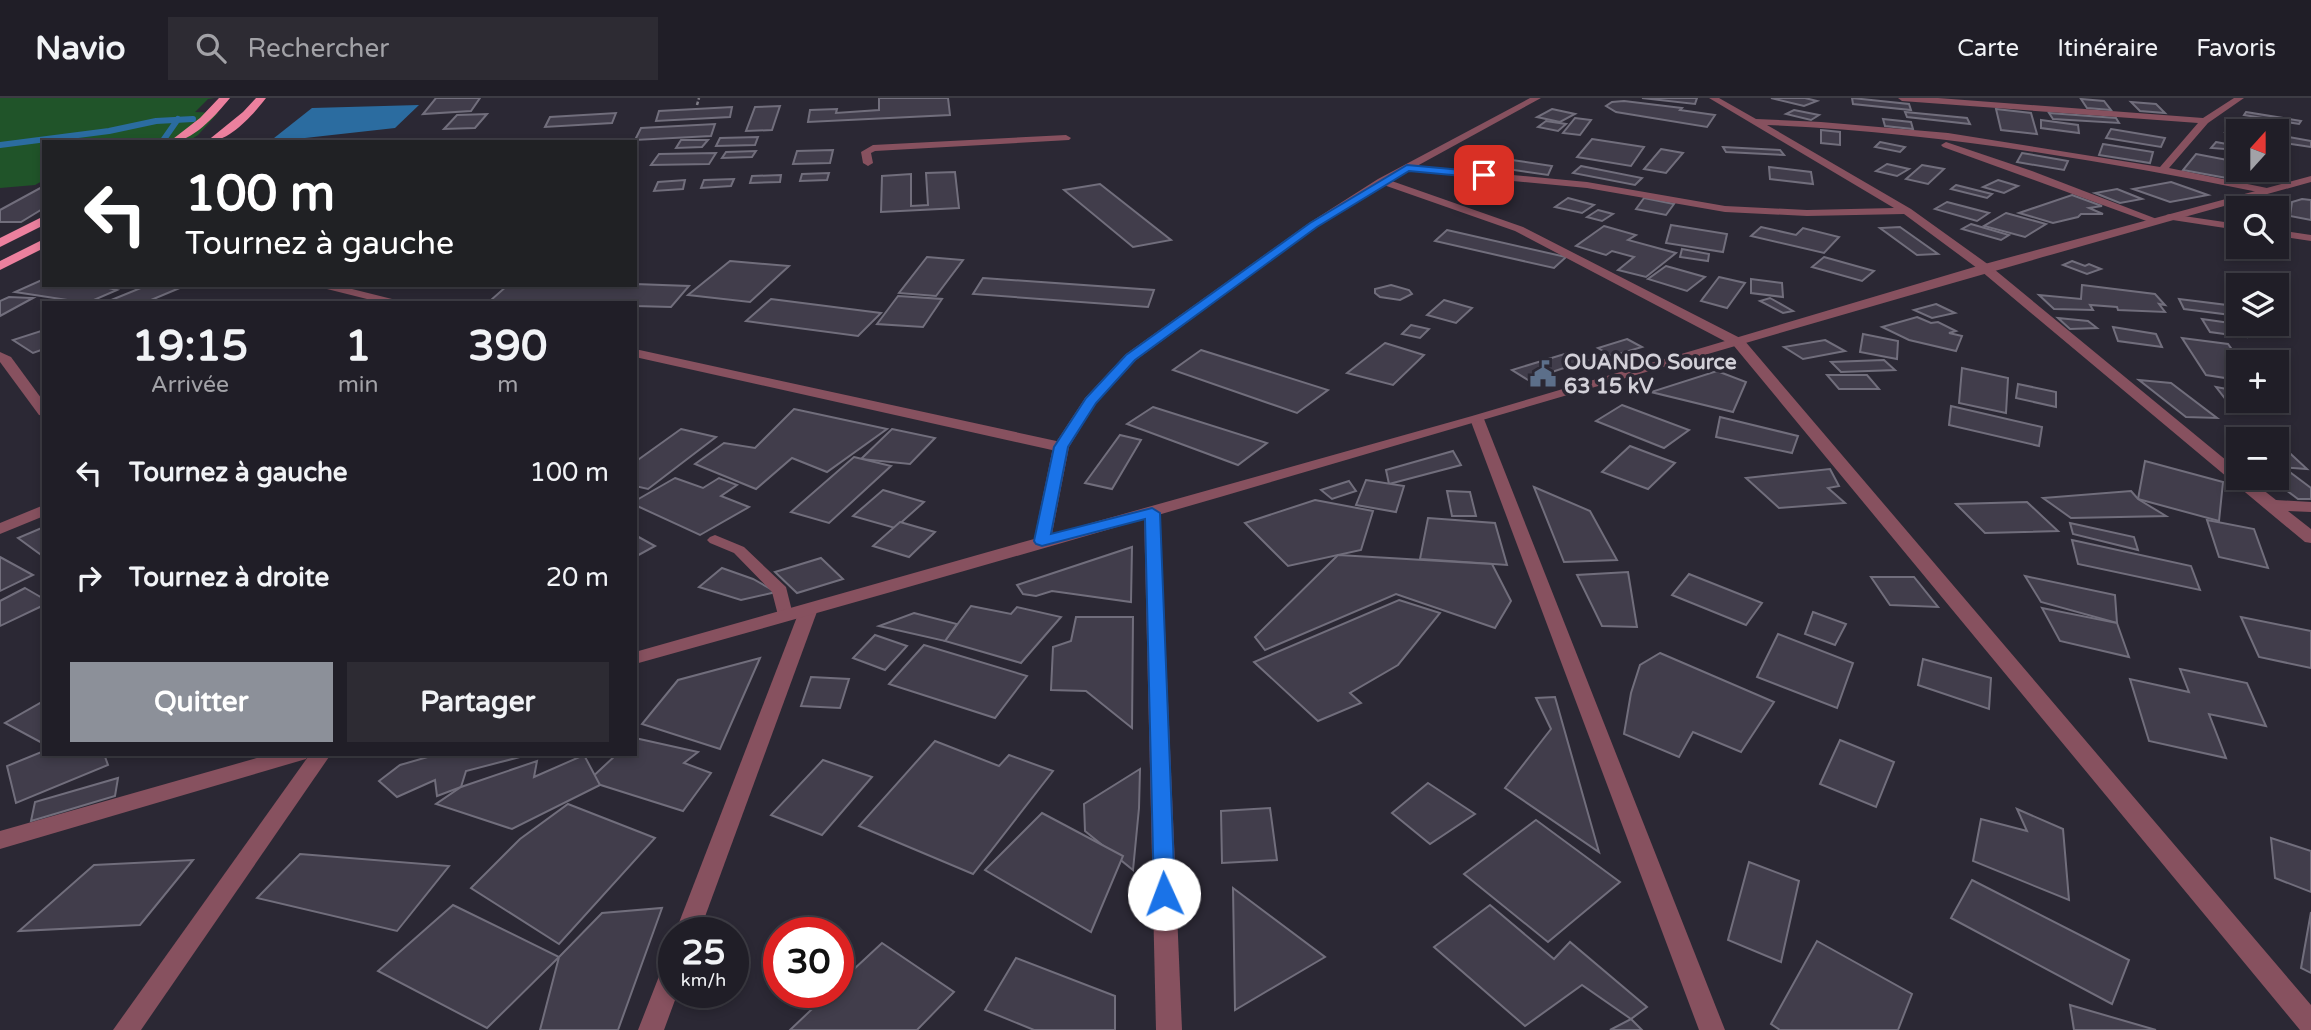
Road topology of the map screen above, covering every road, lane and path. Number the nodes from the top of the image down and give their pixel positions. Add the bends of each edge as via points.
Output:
1 (225, 98) edge
2 (261, 98) edge
3 (699, 98) edge
4 (1537, 98) edge
5 (1713, 98) edge
6 (1902, 98) edge
7 (2240, 98) edge
8 (697, 105) dead end
9 (2205, 121) junction
10 (1756, 122) junction
11 (1888, 130) junction
12 (1066, 138) dead end
13 (177, 140) edge
14 (214, 140) edge
15 (868, 163) dead end
16 (1407, 168) junction
17 (2164, 169) junction
18 (2311, 179) edge
19 (1382, 181) junction
20 (2263, 190) junction
21 (1908, 211) junction
22 (2163, 219) junction
23 (42, 221) edge
24 (2226, 226) edge
25 (2289, 235) edge
26 (2311, 238) edge
27 (0, 243) edge
28 (42, 244) edge
29 (0, 266) edge
30 (1985, 268) junction
31 (326, 287) edge
32 (393, 301) edge
33 (1739, 343) junction
34 (637, 353) edge
35 (0, 356) edge
36 (42, 409) edge
37 (1477, 419) junction
38 (1061, 447) junction
39 (2270, 505) junction
40 (2311, 507) edge
41 (42, 511) edge
42 (1152, 513) junction
43 (0, 528) edge
44 (2311, 538) edge
45 (715, 540) dead end
46 (1042, 541) junction
47 (809, 609) junction
48 (785, 615) junction
49 (637, 657) edge
50 (292, 756) edge
51 (320, 756) edge
52 (0, 840) edge
53 (693, 917) edge
54 (659, 1008) edge
55 (2311, 1024) edge
56 (126, 1030) edge
57 (651, 1030) edge
58 (1169, 1030) edge
59 (1712, 1030) edge

1 - 13 highway
2 - 14 highway
3 - 8 path
4 - 16 street
5 - 10 street
6 - 9 street
7 - 9 street
9 - 17 street
10 - 11 street
10 - 21 street
11 - 17 street
11 - 22 street
12 - 15 street via 873,148 866,152
16 - 19 street
16 - 21 street via 1587,185 1725,209
17 - 20 street
18 - 20 street
19 - 33 street via 1519,229
19 - 38 street via 1313,225 1131,357 1090,401
20 - 22 street
21 - 30 street
22 - 24 street
22 - 30 street
23 - 27 highway
25 - 26 street
28 - 29 highway
30 - 33 street
30 - 39 street
31 - 32 street
33 - 37 street
33 - 55 street
34 - 38 street
35 - 36 street
37 - 42 street
37 - 59 street
38 - 46 street
39 - 40 street
39 - 44 street
41 - 43 street
42 - 46 street
42 - 58 street
45 - 48 lane via 739,550 780,592
46 - 47 street
47 - 48 street
47 - 53 street
48 - 49 street
50 - 52 street
51 - 56 street
54 - 57 street

